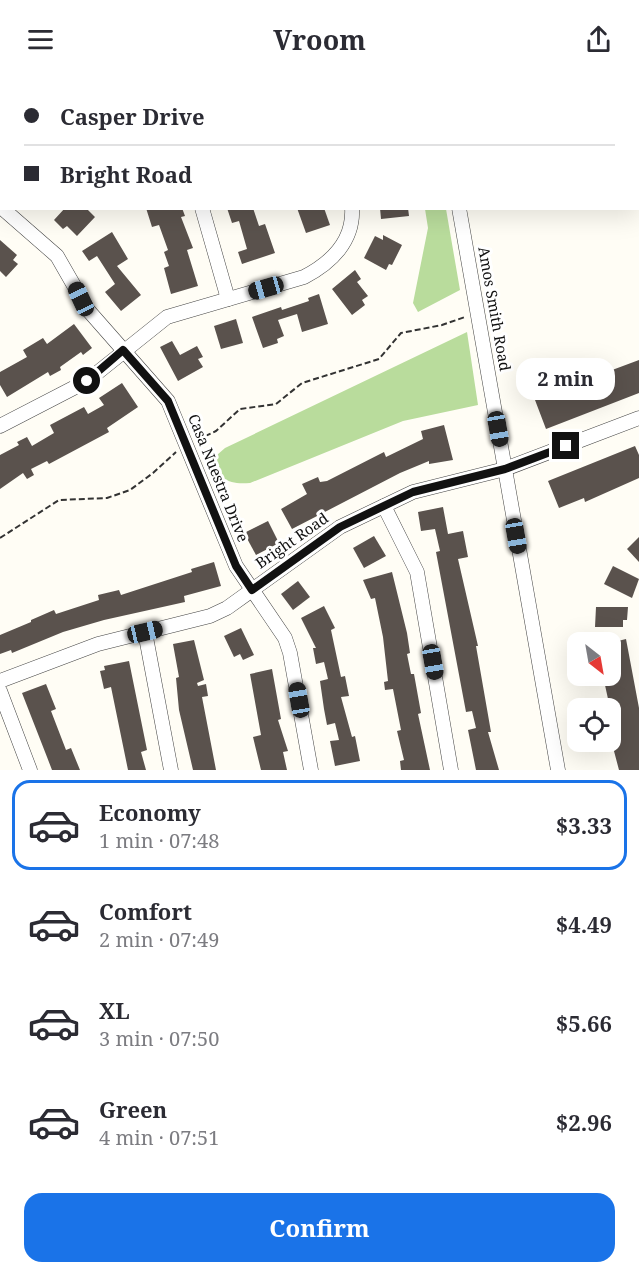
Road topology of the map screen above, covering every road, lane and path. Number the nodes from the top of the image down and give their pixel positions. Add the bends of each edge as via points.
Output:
1 (3, 210) edge
2 (203, 210) edge
3 (352, 210) edge
4 (459, 210) edge
5 (228, 299) junction
6 (465, 317) dead end
7 (123, 350) junction
8 (639, 418) edge
9 (0, 426) edge
10 (197, 440) dead end
11 (178, 450) dead end
12 (505, 469) junction
13 (384, 506) junction
14 (0, 538) edge
15 (252, 590) junction
16 (145, 632) junction
17 (0, 681) edge
18 (0, 690) edge
19 (30, 770) edge
20 (171, 770) edge
21 (311, 770) edge
22 (451, 770) edge
23 (558, 770) edge

1 - 7 street, Casa Nuestra Drive via 57,255 81,299
2 - 5 street
3 - 5 street via 347,236 339,252 324,267 304,277
4 - 12 street, Amos Smith Road
5 - 7 street via 167,317
6 - 10 path via 401,333 379,359 302,383 276,404 240,409 216,431
7 - 9 street via 87,381
7 - 15 street, Casa Nuestra Drive via 168,401 236,566
8 - 12 street, Bright Road
11 - 14 path via 130,490 107,498 59,500
12 - 13 street, Bright Road via 413,492
12 - 23 street, Amos Smith Road
13 - 15 street, Bright Road via 340,527
13 - 22 street via 417,572
15 - 16 street, Bright Road via 210,616
15 - 21 street, Casa Nuestra Drive via 291,653
16 - 17 street, Bright Road via 98,644
16 - 20 street
18 - 19 street

